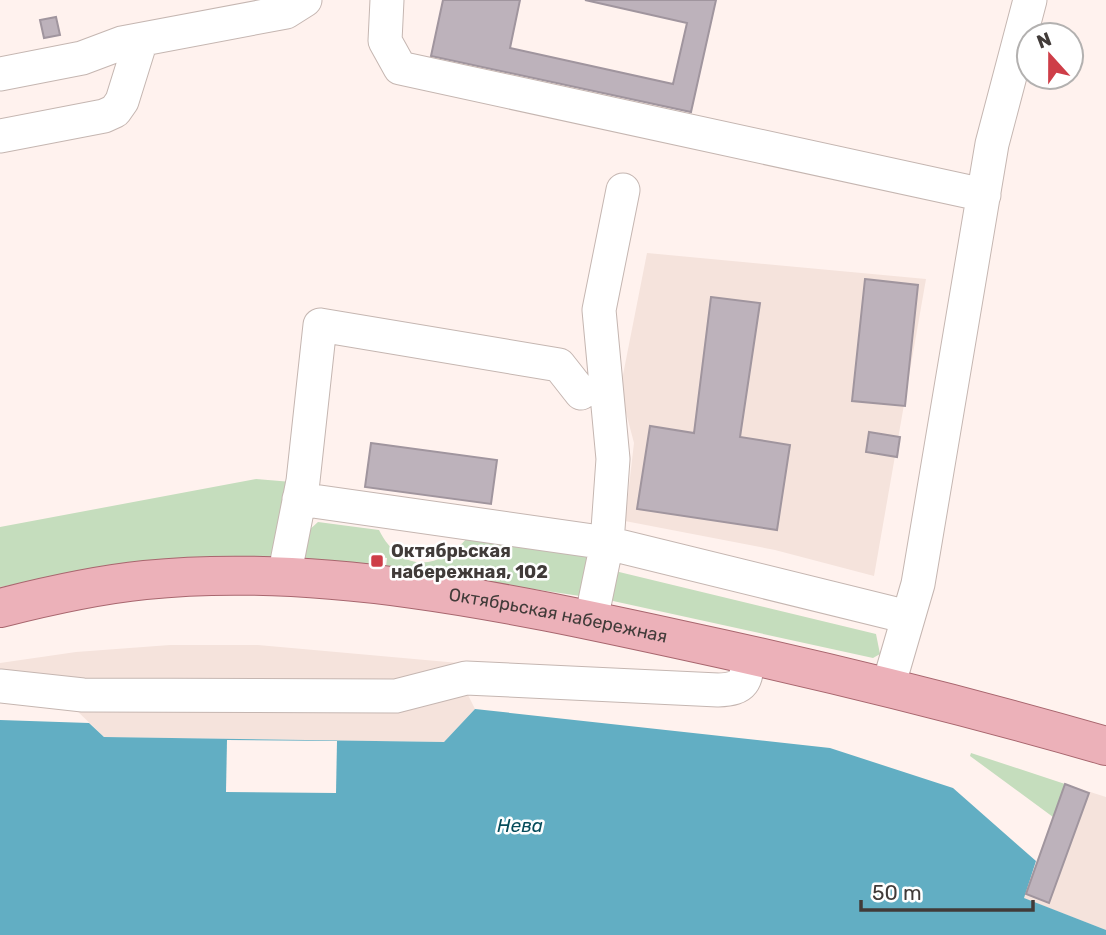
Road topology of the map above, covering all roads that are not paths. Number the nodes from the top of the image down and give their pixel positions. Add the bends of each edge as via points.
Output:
1 (305, 0) edge
2 (387, 0) edge
3 (1030, 0) edge
4 (141, 40) junction
5 (0, 74) edge
6 (0, 136) edge
7 (623, 190) dead end
8 (984, 195) junction
9 (581, 393) dead end
10 (299, 499) junction
11 (607, 543) junction
12 (284, 577) junction
13 (0, 608) edge
14 (908, 617) junction
15 (591, 620) junction
16 (0, 632) edge
17 (747, 665) junction
18 (0, 686) edge
19 (888, 687) junction
20 (1106, 746) edge
21 (1106, 769) edge

1 - 4 lane via 286,12
2 - 8 lane via 385,41 400,68
3 - 8 lane via 992,144
4 - 5 lane via 82,58
4 - 6 lane via 115,111
7 - 11 lane via 599,310 613,459
8 - 14 lane via 918,584
9 - 10 lane via 559,365 320,326
10 - 11 lane
10 - 12 lane
11 - 14 lane
11 - 15 lane
12 - 13 main road, Октябрьская набережная via 143,580
12 - 15 main road, Октябрьская набережная via 369,584
14 - 19 lane
15 - 17 main road, Октябрьская набережная
16 - 17 main road, Октябрьская набережная via 146,605 283,602 407,614
17 - 18 lane via 743,684 733,690 466,678 396,696 83,695
17 - 19 main road, Октябрьская набережная
17 - 21 main road, Октябрьская набережная
19 - 20 main road, Октябрьская набережная

